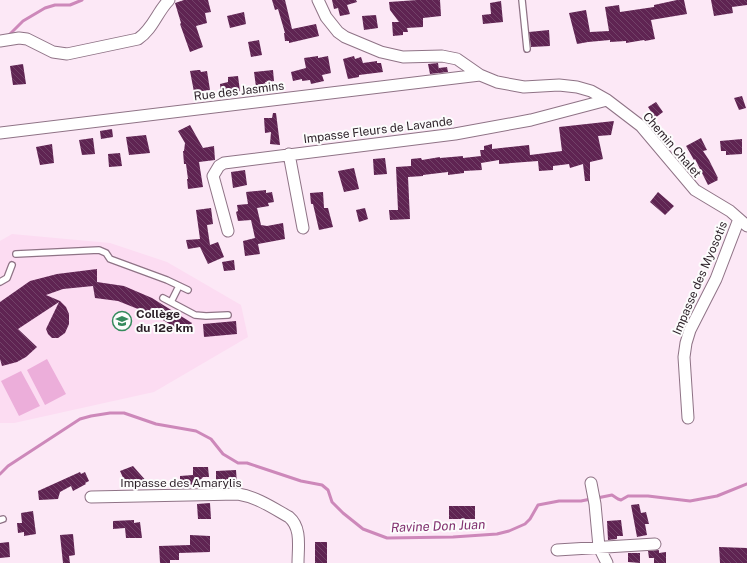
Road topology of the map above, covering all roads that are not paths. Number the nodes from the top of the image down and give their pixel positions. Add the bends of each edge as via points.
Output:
1 (169, 0) edge
2 (318, 0) edge
3 (522, 0) edge
4 (0, 41) edge
5 (527, 49) dead end
6 (480, 75) junction
7 (607, 100) junction
8 (0, 132) edge
9 (289, 154) junction
10 (743, 223) edge
11 (303, 228) dead end
12 (228, 231) dead end
13 (16, 254) dead end
14 (12, 265) dead end
15 (0, 282) edge
16 (179, 286) junction
17 (188, 290) dead end
18 (163, 298) dead end
19 (171, 302) junction
20 (228, 315) dead end
21 (688, 418) dead end
22 (592, 487) dead end
23 (90, 497) dead end
24 (655, 544) dead end
25 (600, 547) junction
26 (557, 550) dead end
27 (298, 563) edge
28 (607, 563) edge

1 - 4 street via 151,27 138,39 67,54 53,52 27,39
2 - 6 street, Chemin Chalet via 326,17 345,37 403,58 442,56 457,59
3 - 5 lane
6 - 7 street, Chemin Chalet via 497,82 524,87 577,87
6 - 8 street, Rue des Jasmins
7 - 9 street, Impasse Fleurs de Lavande via 532,120 463,132
7 - 10 street, Chemin Chalet via 641,126 695,190
9 - 11 street
9 - 12 street, Impasse Fleurs de Lavande via 232,161 219,166 213,176
10 - 21 street, Impasse des Myosotis via 686,343 684,357
13 - 16 lane via 99,250 106,253 110,259
14 - 15 lane via 7,278
16 - 17 lane
16 - 19 lane
18 - 19 lane
19 - 20 lane via 195,315
22 - 25 street
23 - 27 street, Impasse des Amarylis via 246,495 293,520 298,532
24 - 25 street
25 - 26 street
25 - 28 street

